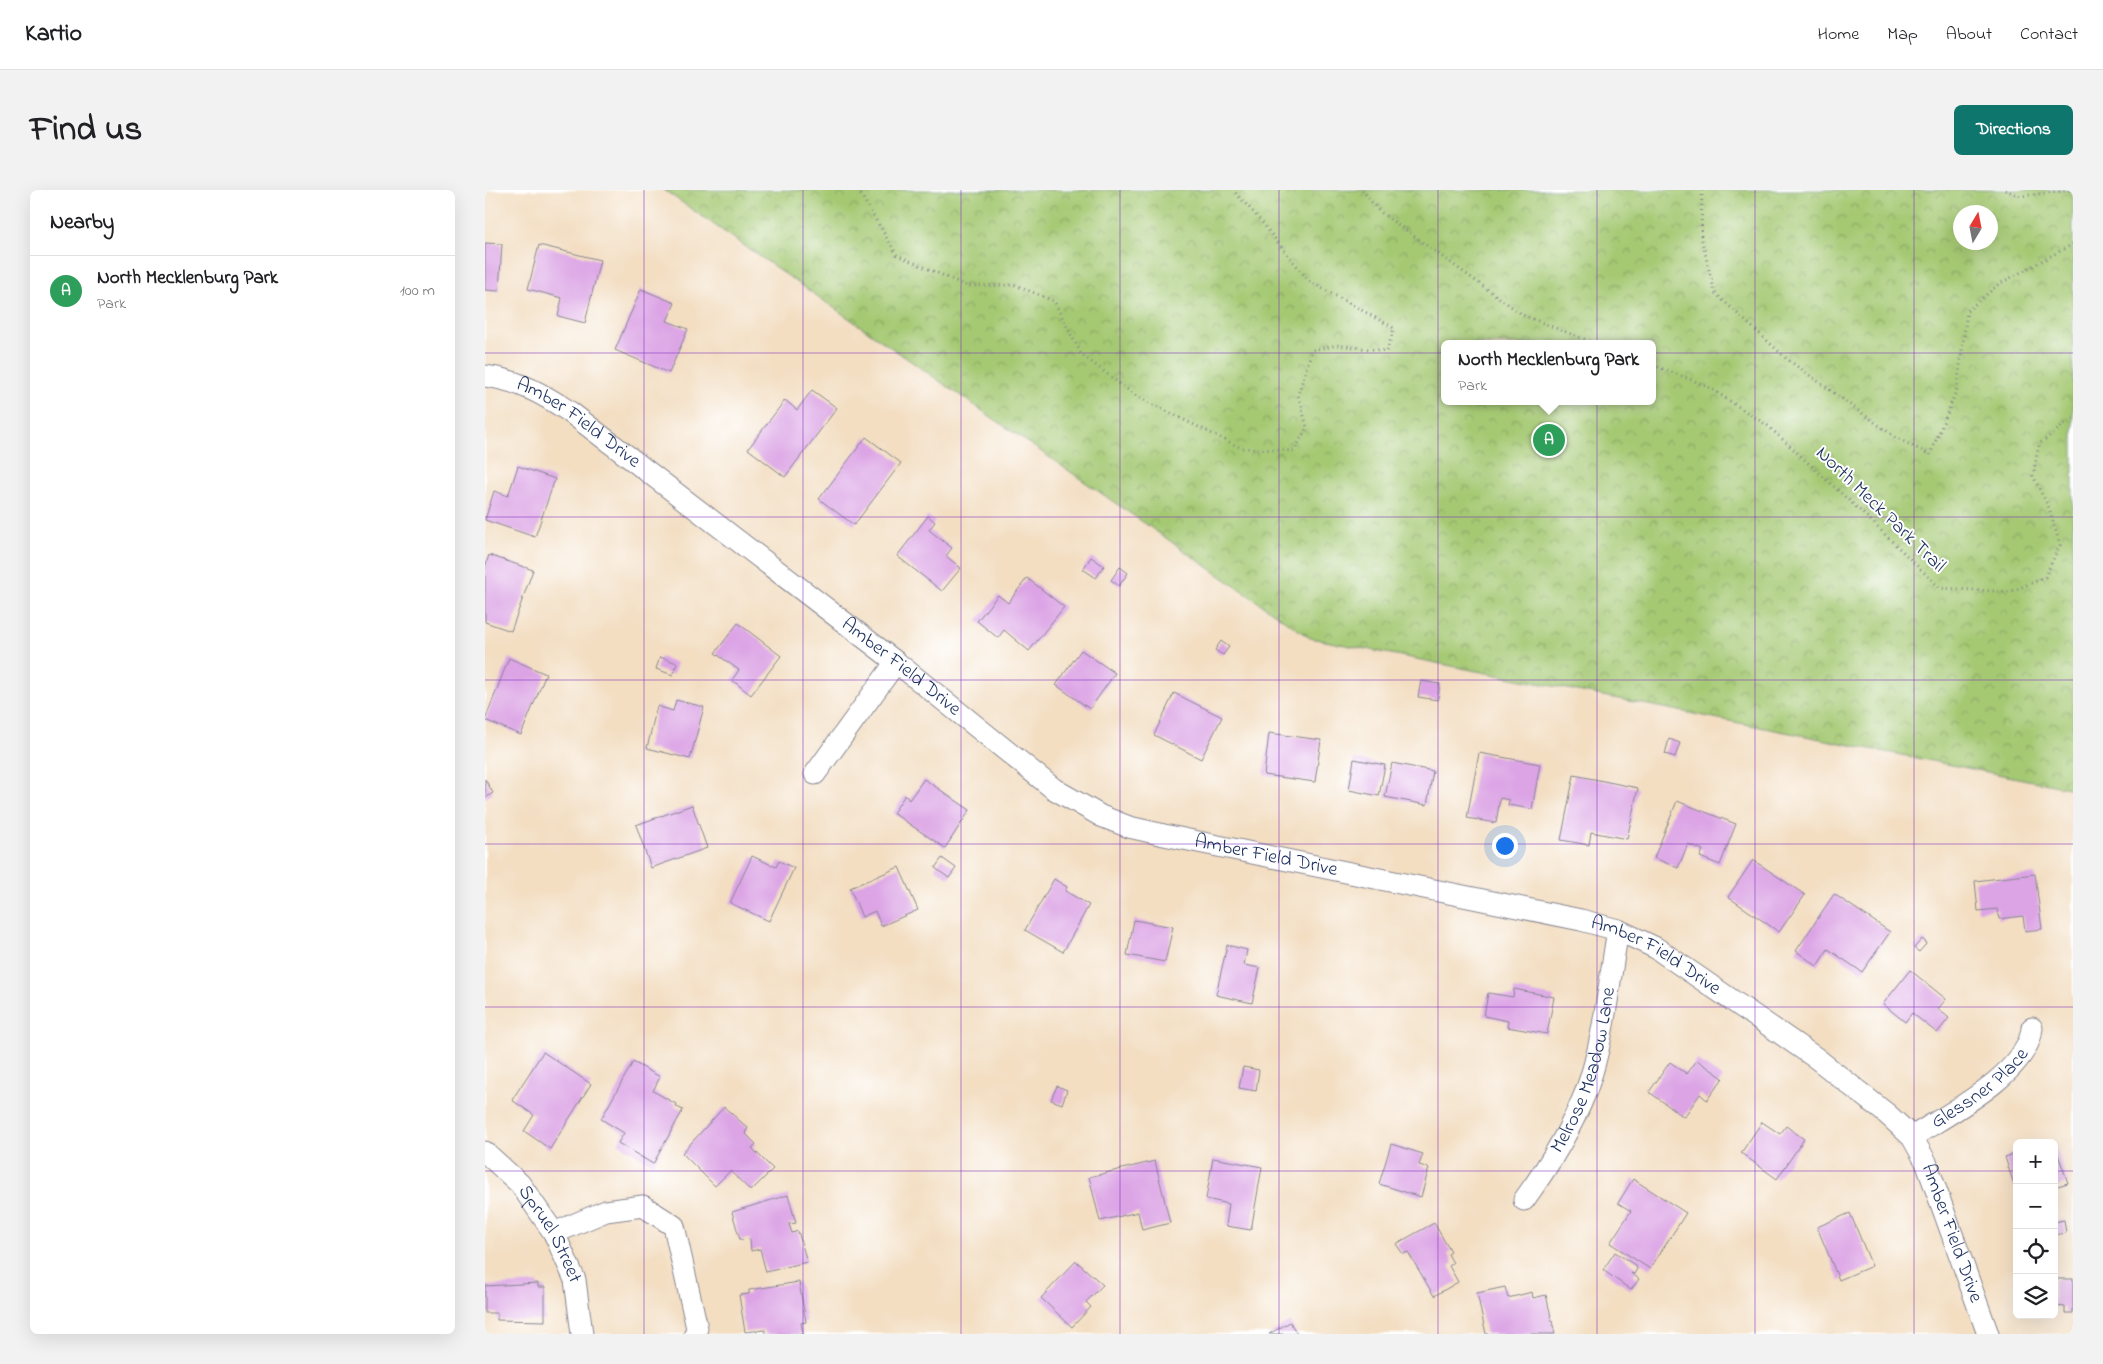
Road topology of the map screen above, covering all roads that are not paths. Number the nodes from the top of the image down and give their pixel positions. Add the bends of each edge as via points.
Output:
1 (485, 376) edge
2 (896, 662) junction
3 (815, 774) dead end
4 (1618, 930) junction
5 (2032, 1028) dead end
6 (1912, 1137) junction
7 (485, 1152) edge
8 (1524, 1200) dead end
9 (554, 1233) junction
10 (582, 1334) edge
11 (695, 1334) edge
12 (1988, 1334) edge

1 - 2 street, Amber Field Drive via 519,383 570,412
2 - 3 street
2 - 4 street, Amber Field Drive via 1053,789 1119,823
4 - 6 street, Amber Field Drive via 1656,948 1816,1058
4 - 8 street, Melrose Meadow Lane via 1599,1042 1586,1090 1548,1166
5 - 6 street, Glessner Place via 2032,1039 1993,1085
6 - 12 street, Amber Field Drive via 1926,1162
7 - 9 street, Spruel Street via 520,1184
9 - 10 street, Spruel Street via 575,1280
9 - 11 street via 606,1211 643,1206 674,1226 697,1328

